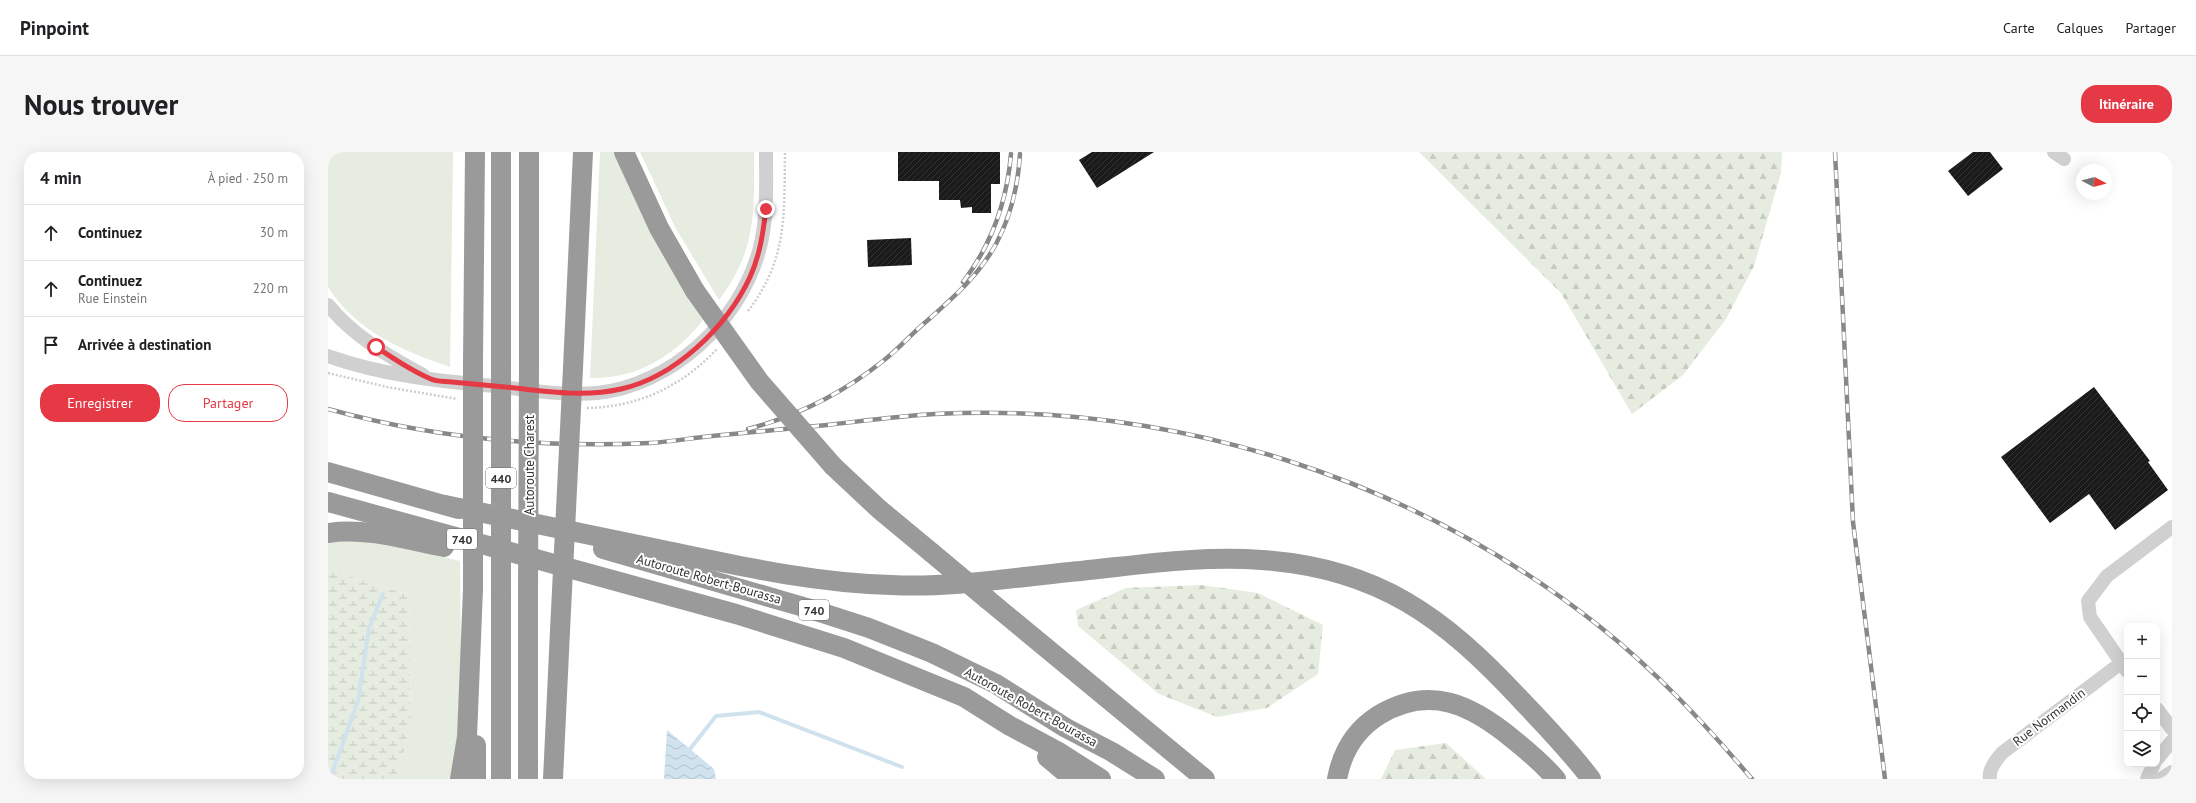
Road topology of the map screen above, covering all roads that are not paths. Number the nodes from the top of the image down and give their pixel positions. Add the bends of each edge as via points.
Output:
1 (471, 152) edge
2 (475, 152) edge
3 (501, 152) edge
4 (528, 152) edge
5 (583, 152) edge
6 (624, 152) edge
7 (766, 152) edge
8 (473, 182) junction
9 (328, 305) edge
10 (328, 356) edge
11 (432, 380) junction
12 (328, 472) edge
13 (328, 502) edge
14 (445, 505) junction
15 (2172, 527) edge
16 (328, 533) edge
17 (597, 576) junction
18 (473, 589) junction
19 (2124, 667) edge
20 (557, 697) junction
21 (2160, 713) edge
22 (1010, 726) junction
23 (2172, 729) edge
24 (2172, 741) edge
25 (2160, 755) edge
26 (2153, 767) edge
27 (2172, 772) edge
28 (460, 779) edge
29 (476, 779) edge
30 (501, 779) edge
31 (528, 779) edge
32 (553, 779) edge
33 (562, 779) edge
34 (1073, 779) edge
35 (1101, 779) edge
36 (1155, 779) edge
37 (1204, 779) edge
38 (1336, 779) edge
39 (1556, 779) edge
40 (1591, 779) edge
41 (1990, 779) edge
42 (2147, 779) edge
43 (2161, 779) edge

1 - 8 highway
2 - 8 highway
3 - 30 highway, 440, bridge
4 - 31 highway, Autoroute Charest / 440, bridge
5 - 20 highway, bridge
6 - 37 highway, bridge via 660,228 695,291 759,381 833,466 879,509
7 - 11 street via 764,224 759,250 749,278 724,316 681,361 634,386 596,393 567,393
8 - 18 highway, bridge
9 - 11 street via 361,337
10 - 11 street via 387,372
12 - 14 highway, Autoroute Robert-Bourassa / 740
13 - 17 highway, Autoroute Robert-Bourassa / 740
14 - 36 highway, Autoroute Robert-Bourassa / 740 via 755,592 876,631 932,653 996,684
14 - 40 highway via 763,571 890,586 935,586 1195,560 1260,560 1305,564 1337,571 1402,600 1428,615 1458,638 1516,694
15 - 19 street via 2107,576 2088,601 2090,617
16 - 17 highway via 357,532 391,536
17 - 22 highway, Autoroute Robert-Bourassa / 740 via 736,614 844,648 964,697
18 - 28 highway via 467,737
18 - 29 highway
19 - 41 street, Rue Normandin via 2002,753 1994,763
20 - 32 highway
20 - 33 highway
21 - 23 street
22 - 34 highway
22 - 35 highway, Autoroute Robert-Bourassa / 740 via 1057,751
24 - 25 street
26 - 42 street
27 - 43 street
38 - 39 highway via 1350,741 1368,722 1394,706 1418,701 1447,701 1473,710 1522,746

